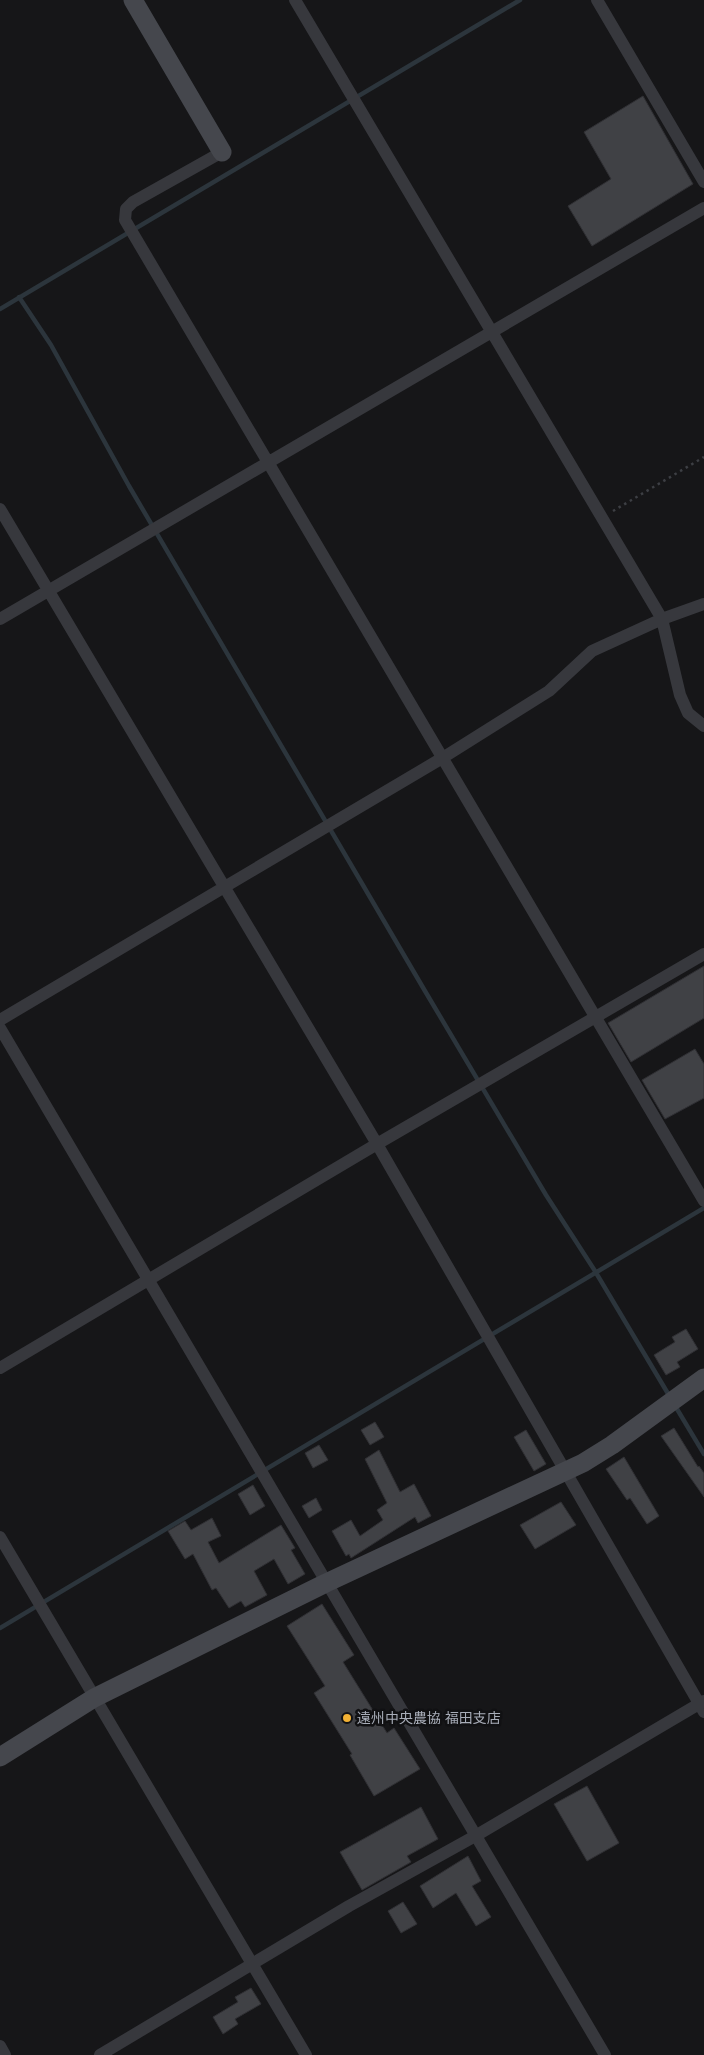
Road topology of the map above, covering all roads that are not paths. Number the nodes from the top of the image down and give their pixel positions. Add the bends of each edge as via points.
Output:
1 (133, 0) edge
2 (295, 0) edge
3 (597, 0) edge
4 (222, 152) joint
5 (704, 182) edge
6 (704, 208) edge
7 (492, 333) junction
8 (270, 464) junction
9 (0, 509) edge
10 (48, 590) junction
11 (704, 604) edge
12 (0, 619) edge
13 (662, 619) junction
14 (704, 726) edge
15 (444, 757) junction
16 (225, 885) junction
17 (704, 954) edge
18 (596, 1017) junction
19 (0, 1020) edge
20 (0, 1028) edge
21 (377, 1144) junction
22 (704, 1201) edge
23 (148, 1280) junction
24 (0, 1368) edge
25 (704, 1378) edge
26 (565, 1471) junction
27 (0, 1537) edge
28 (326, 1584) junction
29 (94, 1698) junction
30 (702, 1706) edge
31 (0, 1757) edge
32 (477, 1835) junction
33 (252, 1966) junction
34 (0, 2046) edge
35 (6, 2055) edge
36 (100, 2055) edge
37 (306, 2055) edge
38 (605, 2055) edge

1 - 4 street
2 - 7 street
3 - 5 street
4 - 8 street via 133,202 126,209 125,220
6 - 7 street
7 - 8 street
7 - 13 street
8 - 10 street
8 - 15 street
9 - 10 street
10 - 12 street
10 - 16 street
11 - 13 street
13 - 14 street via 680,695 688,713
13 - 15 street via 592,651 548,690
15 - 16 street
15 - 18 street
16 - 19 street
16 - 21 street
17 - 18 street
18 - 21 street
18 - 22 street
20 - 23 street
21 - 23 street
21 - 26 street
23 - 24 street
23 - 28 street
25 - 26 street via 612,1445
26 - 28 street
26 - 30 street
27 - 29 street
28 - 29 street
28 - 32 street
29 - 31 street
29 - 33 street
30 - 32 street
32 - 33 street via 349,1906
32 - 38 street
33 - 36 street
33 - 37 street
34 - 35 street

